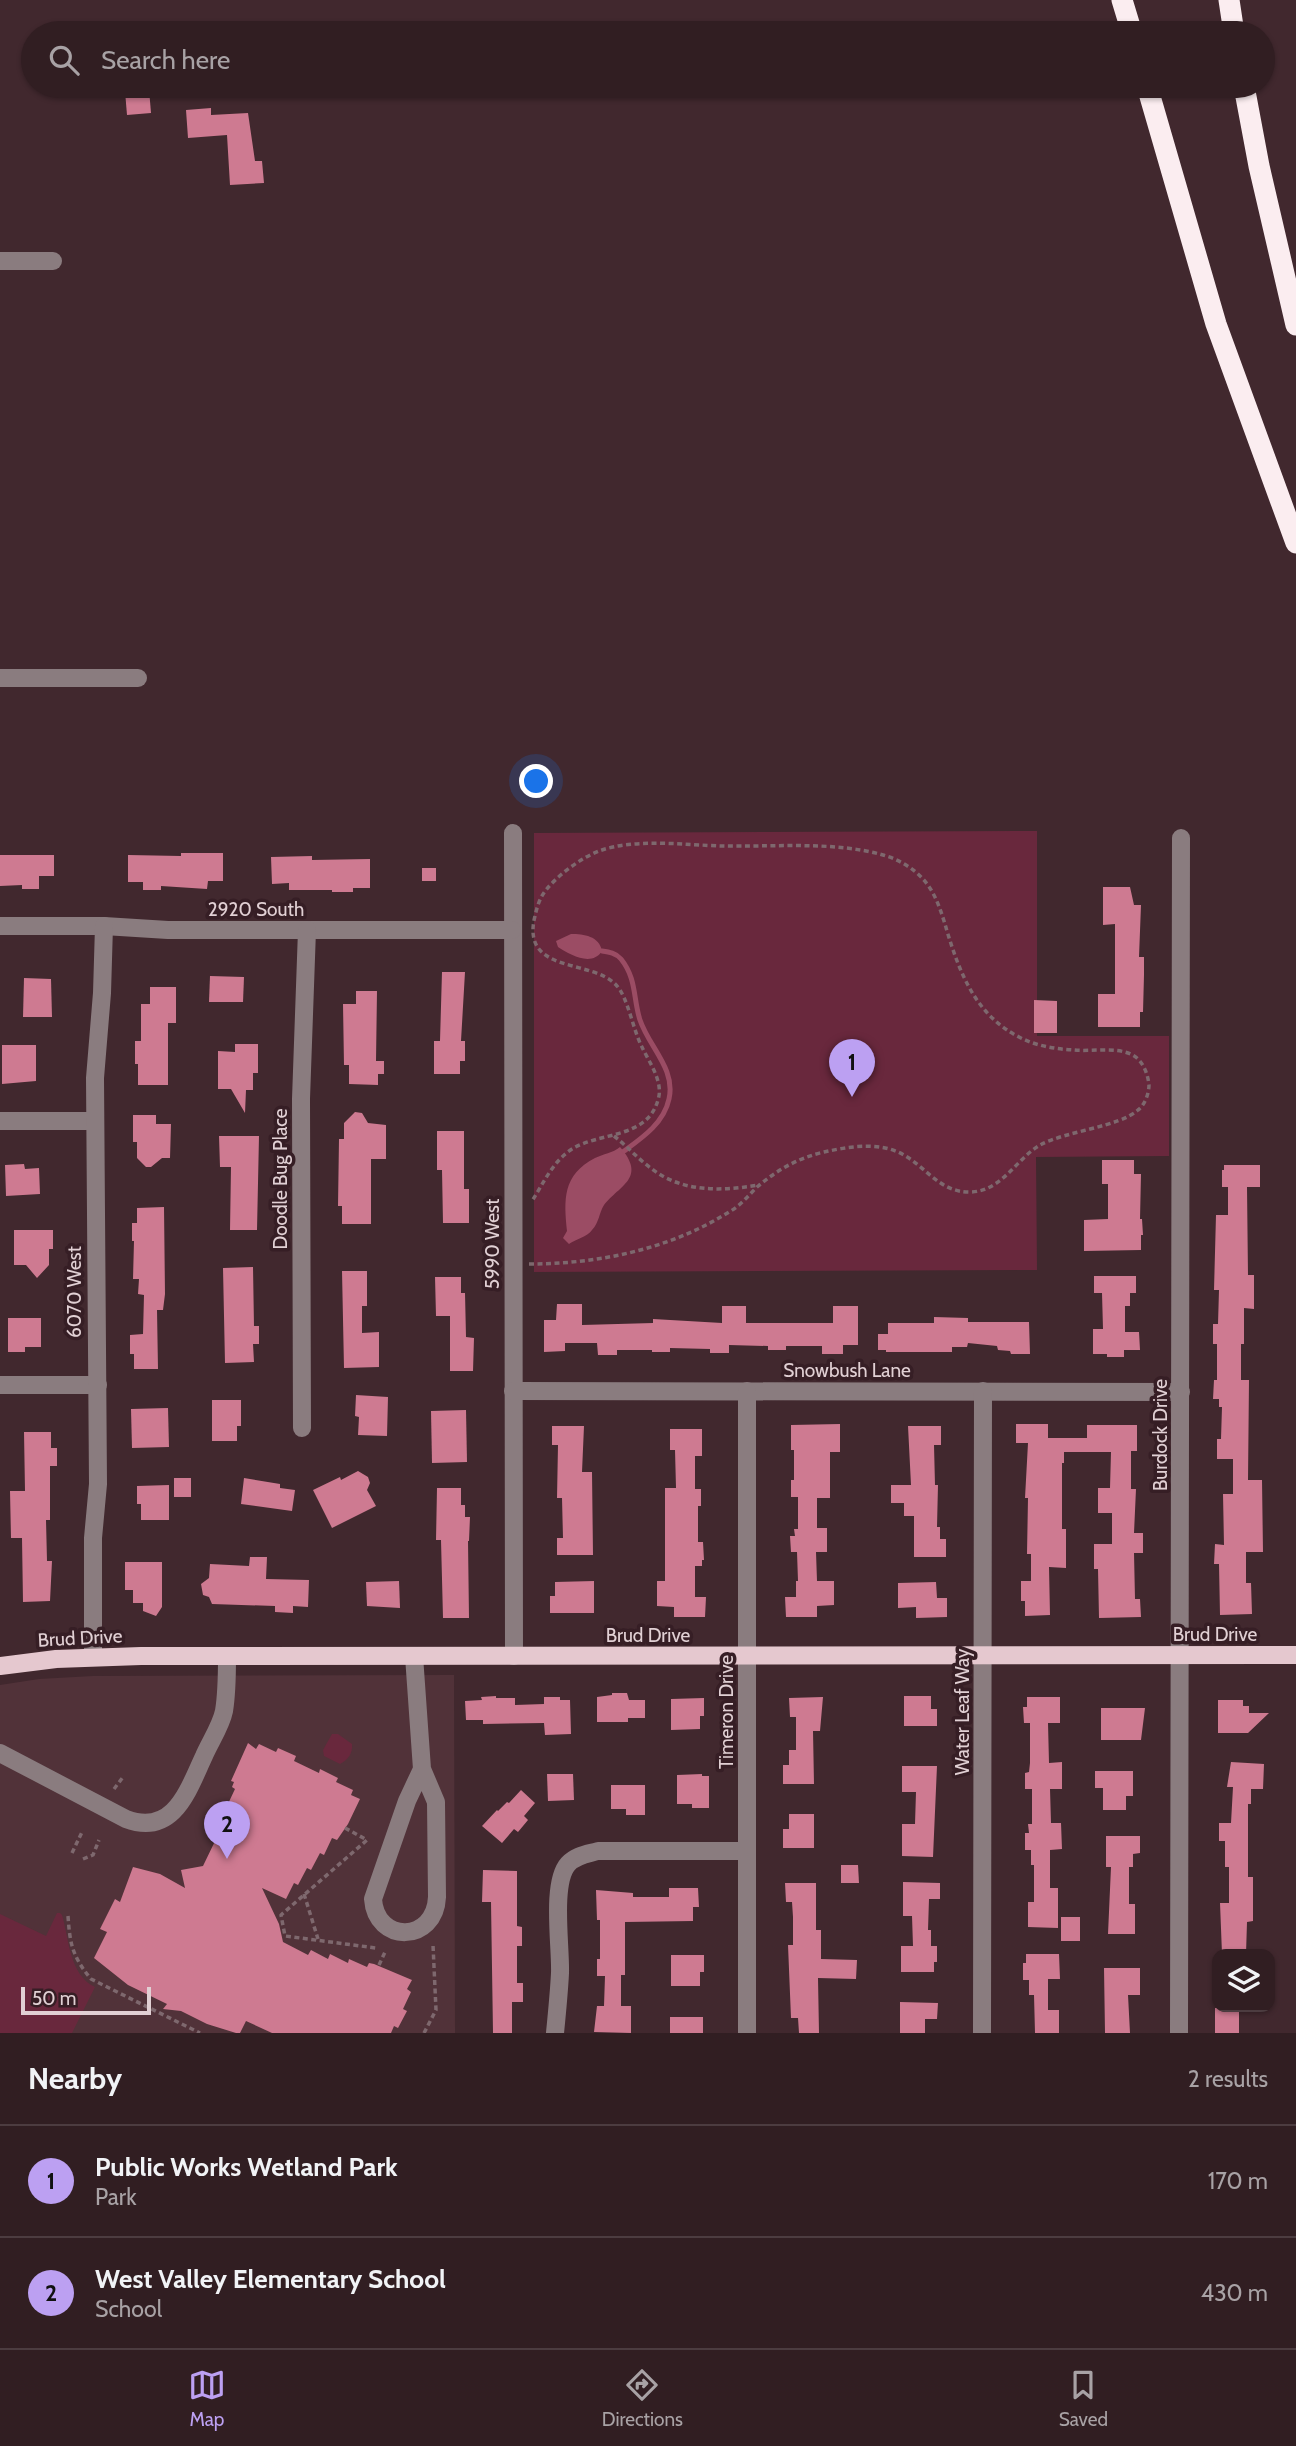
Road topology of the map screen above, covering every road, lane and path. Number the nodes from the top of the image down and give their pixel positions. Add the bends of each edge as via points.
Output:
1 (1122, 0) edge
2 (1229, 0) edge
3 (1128, 21) edge
4 (1232, 21) edge
5 (1150, 98) edge
6 (1246, 98) edge
7 (0, 261) edge
8 (53, 261) dead end
9 (1296, 325) edge
10 (1296, 543) edge
11 (0, 678) edge
12 (138, 678) dead end
13 (513, 833) dead end
14 (1181, 838) dead end
15 (0, 926) edge
16 (104, 926) junction
17 (307, 930) junction
18 (512, 930) junction
19 (0, 1121) edge
20 (95, 1121) junction
21 (614, 1136) junction
22 (759, 1185) junction
23 (531, 1203) dead end
24 (529, 1264) dead end
25 (0, 1385) edge
26 (98, 1385) junction
27 (513, 1391) junction
28 (747, 1391) junction
29 (983, 1391) junction
30 (1181, 1392) junction
31 (302, 1428) dead end
32 (1296, 1655) edge
33 (227, 1656) junction
34 (414, 1656) junction
35 (514, 1656) junction
36 (747, 1656) junction
37 (983, 1656) junction
38 (1180, 1656) junction
39 (93, 1657) junction
40 (0, 1666) edge
41 (0, 1753) edge
42 (422, 1769) junction
43 (123, 1777) dead end
44 (114, 1789) dead end
45 (345, 1828) dead end
46 (82, 1832) dead end
47 (99, 1840) dead end
48 (747, 1852) junction
49 (72, 1853) dead end
50 (83, 1859) dead end
51 (304, 1895) junction
52 (68, 1916) dead end
53 (318, 1940) junction
54 (433, 1945) dead end
55 (376, 1948) dead end
56 (385, 1952) dead end
57 (379, 1965) dead end
58 (200, 2033) edge
59 (424, 2033) edge
60 (555, 2033) edge
61 (747, 2033) edge
62 (982, 2033) edge
63 (1179, 2033) edge

1 - 3 highway
2 - 4 highway
5 - 10 highway via 1216,324
6 - 9 highway
7 - 8 street
11 - 12 street
13 - 18 street, 5990 West
14 - 30 street, Burdock Drive
15 - 16 street, 2920 South
16 - 17 street, 2920 South
16 - 20 street, 6070 West
17 - 18 street, 2920 South
17 - 31 street, Doodle Bug Place via 301,1098
18 - 27 street, 5990 West
19 - 20 street
20 - 26 street, 6070 West
21 - 22 path via 654,1171 681,1184 708,1189
21 - 22 path via 631,1131 647,1117 659,1098 657,1076 618,986 603,974 559,962 538,948 532,936 538,904 570,867 600,851 635,844 817,847 888,856 926,881 941,911 962,977 994,1021 1047,1047 1125,1051 1136,1056 1149,1082 1140,1109 1034,1148 988,1189 952,1190 897,1151 873,1146 820,1153 789,1164
21 - 23 path via 591,1139 566,1152
22 - 24 path via 735,1209 699,1230 600,1261
25 - 26 street
26 - 39 street, 6070 West
27 - 28 street, Snowbush Lane
27 - 35 street, 5990 West
28 - 29 street, Snowbush Lane
28 - 36 street, Timeron Drive
29 - 30 street, Snowbush Lane
29 - 37 street, Water Leaf Way
30 - 38 street, Burdock Drive
32 - 38 main road, Brud Drive
33 - 34 main road, Brud Drive
33 - 39 main road, Brud Drive
33 - 41 street via 223,1714 182,1802 161,1820 126,1819
34 - 35 main road, Brud Drive
34 - 42 street
35 - 36 main road, Brud Drive
36 - 37 main road, Brud Drive
36 - 48 street, Timeron Drive
37 - 38 main road, Brud Drive
37 - 62 street, Water Leaf Way
38 - 63 street, Burdock Drive
39 - 40 main road, Brud Drive
42 - 42 street via 373,1899 382,1922 405,1932 422,1927 437,1906 436,1801
43 - 44 path
45 - 51 path via 368,1840
46 - 49 path
47 - 50 path via 93,1855
48 - 60 street via 598,1852 568,1864 559,1892
48 - 61 street, Timeron Drive
51 - 53 path
51 - 53 path via 281,1914 285,1936
52 - 58 path via 71,1948 90,1979
53 - 55 path
54 - 59 path via 436,2010
56 - 57 path

